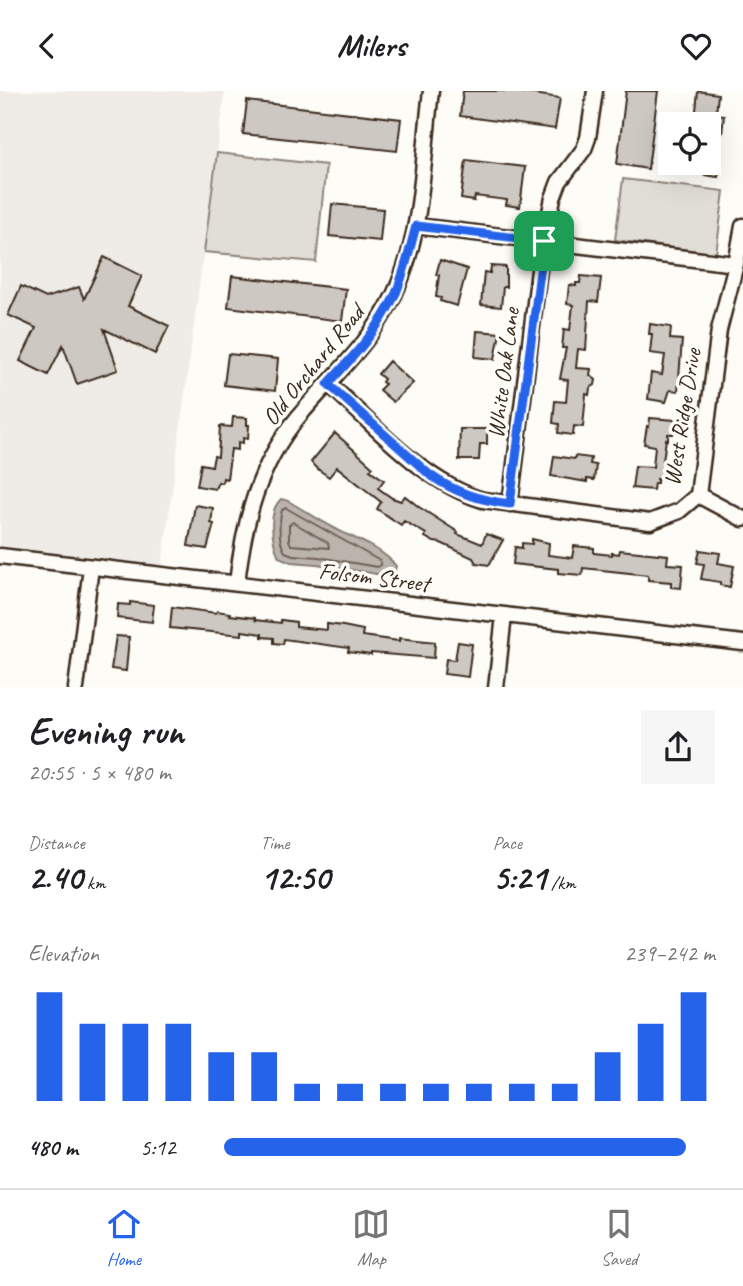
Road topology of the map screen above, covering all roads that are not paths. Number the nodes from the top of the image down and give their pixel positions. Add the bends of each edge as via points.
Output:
1 (431, 91) edge
2 (595, 91) edge
3 (416, 226) junction
4 (743, 226) edge
5 (544, 241) junction
6 (736, 264) junction
7 (328, 384) junction
8 (698, 495) junction
9 (510, 504) junction
10 (743, 519) edge
11 (0, 556) edge
12 (91, 567) junction
13 (237, 583) junction
14 (504, 615) junction
15 (743, 643) edge
16 (76, 687) edge
17 (496, 687) edge

1 - 3 street, Old Orchard Road
2 - 5 street, White Oak Lane via 588,138 559,182
3 - 5 street
3 - 7 street, Old Orchard Road via 396,293 368,338
4 - 6 street, West Ridge Drive
5 - 6 street
5 - 9 street, White Oak Lane
6 - 8 street, West Ridge Drive via 719,330
7 - 9 street, West Ridge Drive via 443,484 472,497
7 - 13 street, Old Orchard Road via 285,435 264,471 246,520
8 - 9 street, West Ridge Drive via 679,512 650,522
8 - 10 street
11 - 12 street, Folsom Street
12 - 13 street, Folsom Street
12 - 16 street
13 - 14 street, Folsom Street
14 - 15 street, Folsom Street
14 - 17 street

